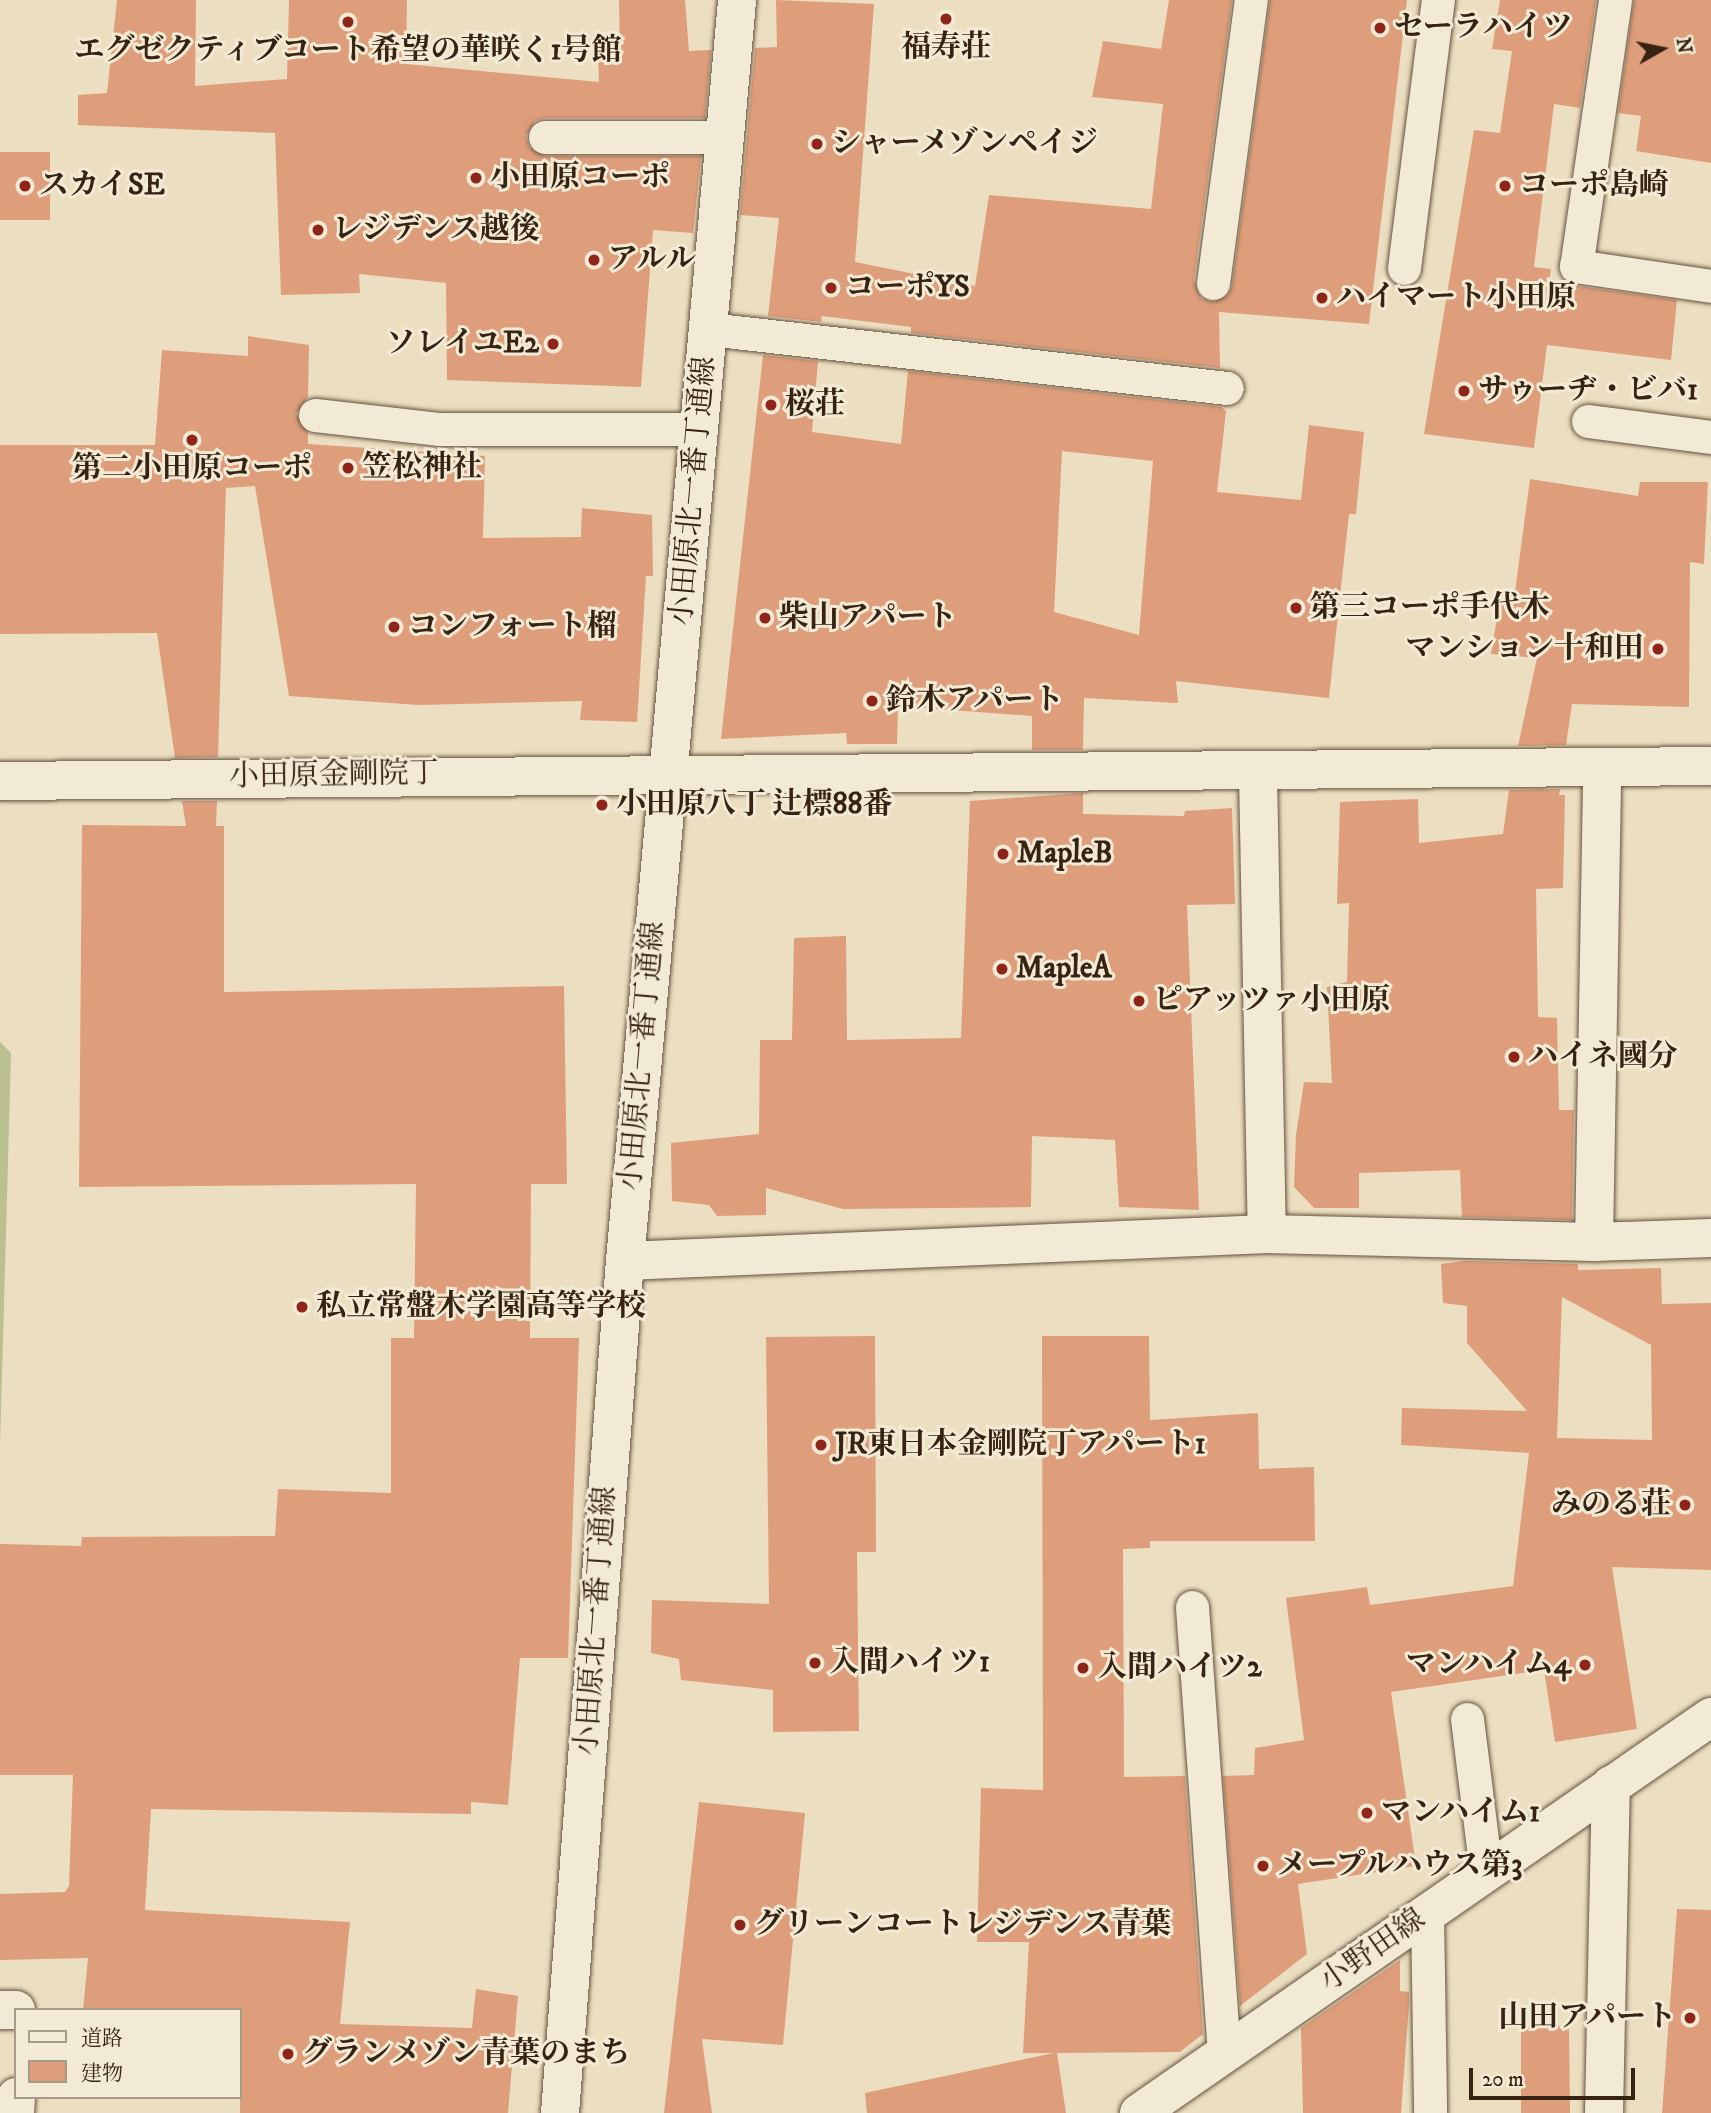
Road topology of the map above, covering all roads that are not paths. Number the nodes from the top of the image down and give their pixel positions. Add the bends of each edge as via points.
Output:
1 (737, 0) edge
2 (1251, 0) edge
3 (1438, 0) edge
4 (1615, 0) edge
5 (545, 137) dead end
6 (725, 138) junction
7 (1404, 268) dead end
8 (1213, 283) dead end
9 (1711, 286) edge
10 (709, 329) junction
11 (1227, 388) dead end
12 (316, 415) dead end
13 (1588, 421) dead end
14 (699, 429) junction
15 (1711, 437) edge
16 (1711, 766) edge
17 (1602, 769) junction
18 (668, 772) junction
19 (1258, 774) junction
20 (0, 781) edge
21 (1266, 1234) junction
22 (1711, 1238) edge
23 (1594, 1242) junction
24 (625, 1261) junction
25 (1192, 1607) dead end
26 (1711, 1717) edge
27 (1467, 1718) dead end
28 (1611, 1785) junction
29 (1486, 1871) junction
30 (1427, 1913) junction
31 (1224, 2054) junction
32 (560, 2113) edge
33 (1139, 2113) edge
34 (1430, 2113) edge
35 (1604, 2113) edge

1 - 6 street, 小田原北一番丁通線
2 - 8 lane
3 - 7 lane
4 - 9 lane via 1576,266
5 - 6 lane
6 - 10 street, 小田原北一番丁通線
10 - 11 lane
10 - 14 street, 小田原北一番丁通線
12 - 14 lane via 440,429
13 - 15 lane
14 - 18 street, 小田原北一番丁通線
16 - 17 street, 小田原金剛院丁
17 - 19 street, 小田原金剛院丁
17 - 23 street
18 - 19 street, 小田原金剛院丁
18 - 20 street, 小田原金剛院丁
18 - 24 street, 小田原北一番丁通線
19 - 21 street
21 - 23 street
21 - 24 street
22 - 23 street
24 - 32 street, 小田原北一番丁通線
25 - 31 lane
26 - 28 street, 小野田線
27 - 29 lane
28 - 29 street, 小野田線
28 - 35 street
29 - 30 street, 小野田線
30 - 31 street, 小野田線
30 - 34 lane
31 - 33 street, 小野田線

